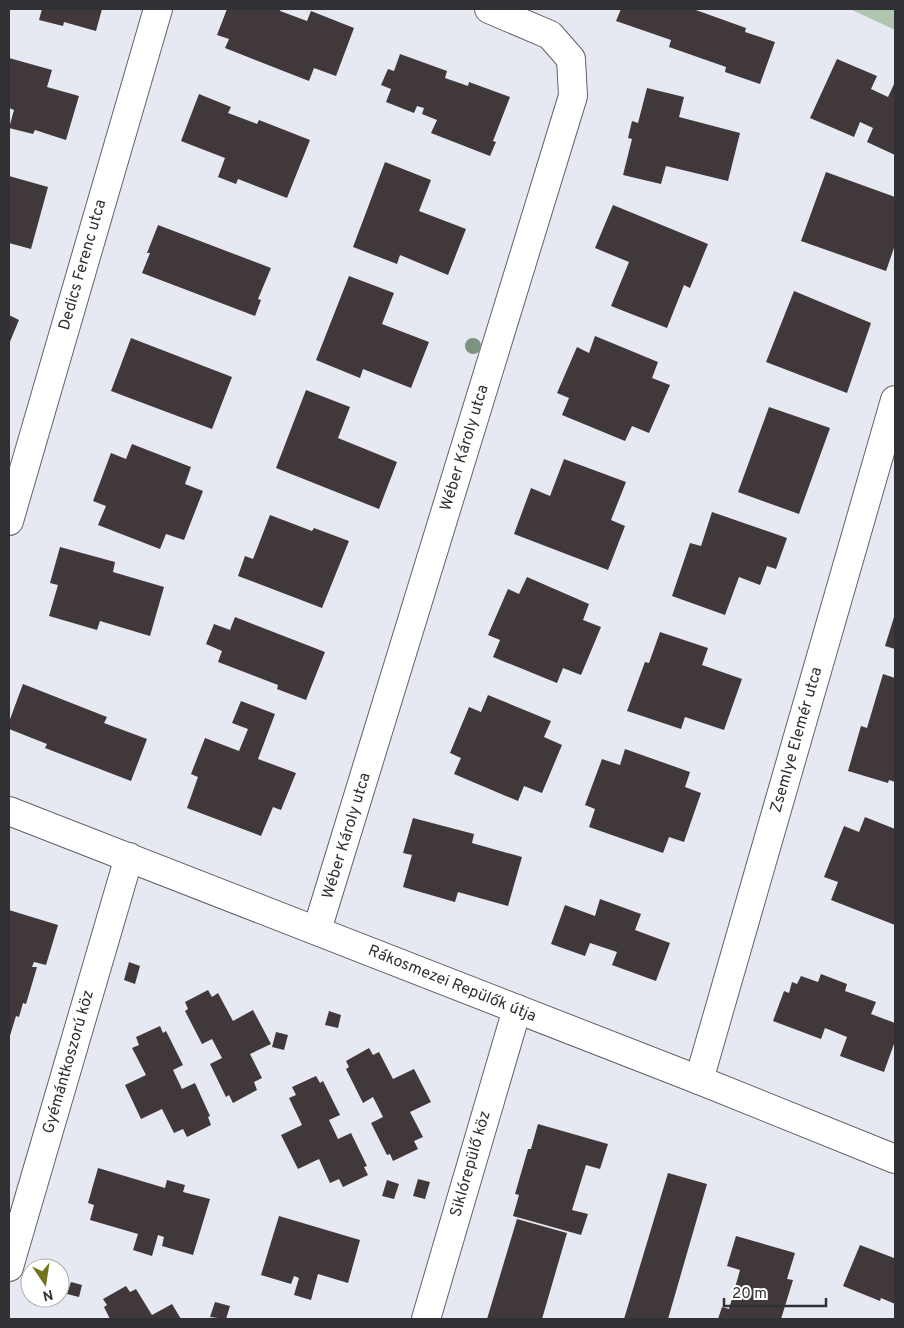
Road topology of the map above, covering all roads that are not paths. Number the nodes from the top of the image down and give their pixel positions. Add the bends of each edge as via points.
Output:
1 (158, 9) edge
2 (489, 9) edge
3 (895, 400) edge
4 (9, 521) edge
5 (9, 811) edge
6 (129, 857) junction
7 (318, 930) junction
8 (517, 1010) junction
9 (699, 1080) junction
10 (895, 1159) edge
11 (9, 1267) edge
12 (426, 1319) edge

1 - 4 street, Dedics Ferenc utca
2 - 7 street, Wéber Károly utca via 550,35 571,59 573,96
3 - 9 street, Zsemlye Elemér utca
5 - 6 street, Rákosmezei Repülők útja
6 - 7 street, Rákosmezei Repülők útja
6 - 11 street, Gyémántkoszorú köz
7 - 8 street, Rákosmezei Repülők útja
8 - 9 street, Rákosmezei Repülők útja
8 - 12 street, Siklórepülő köz
9 - 10 street, Rákosmezei Repülők útja

